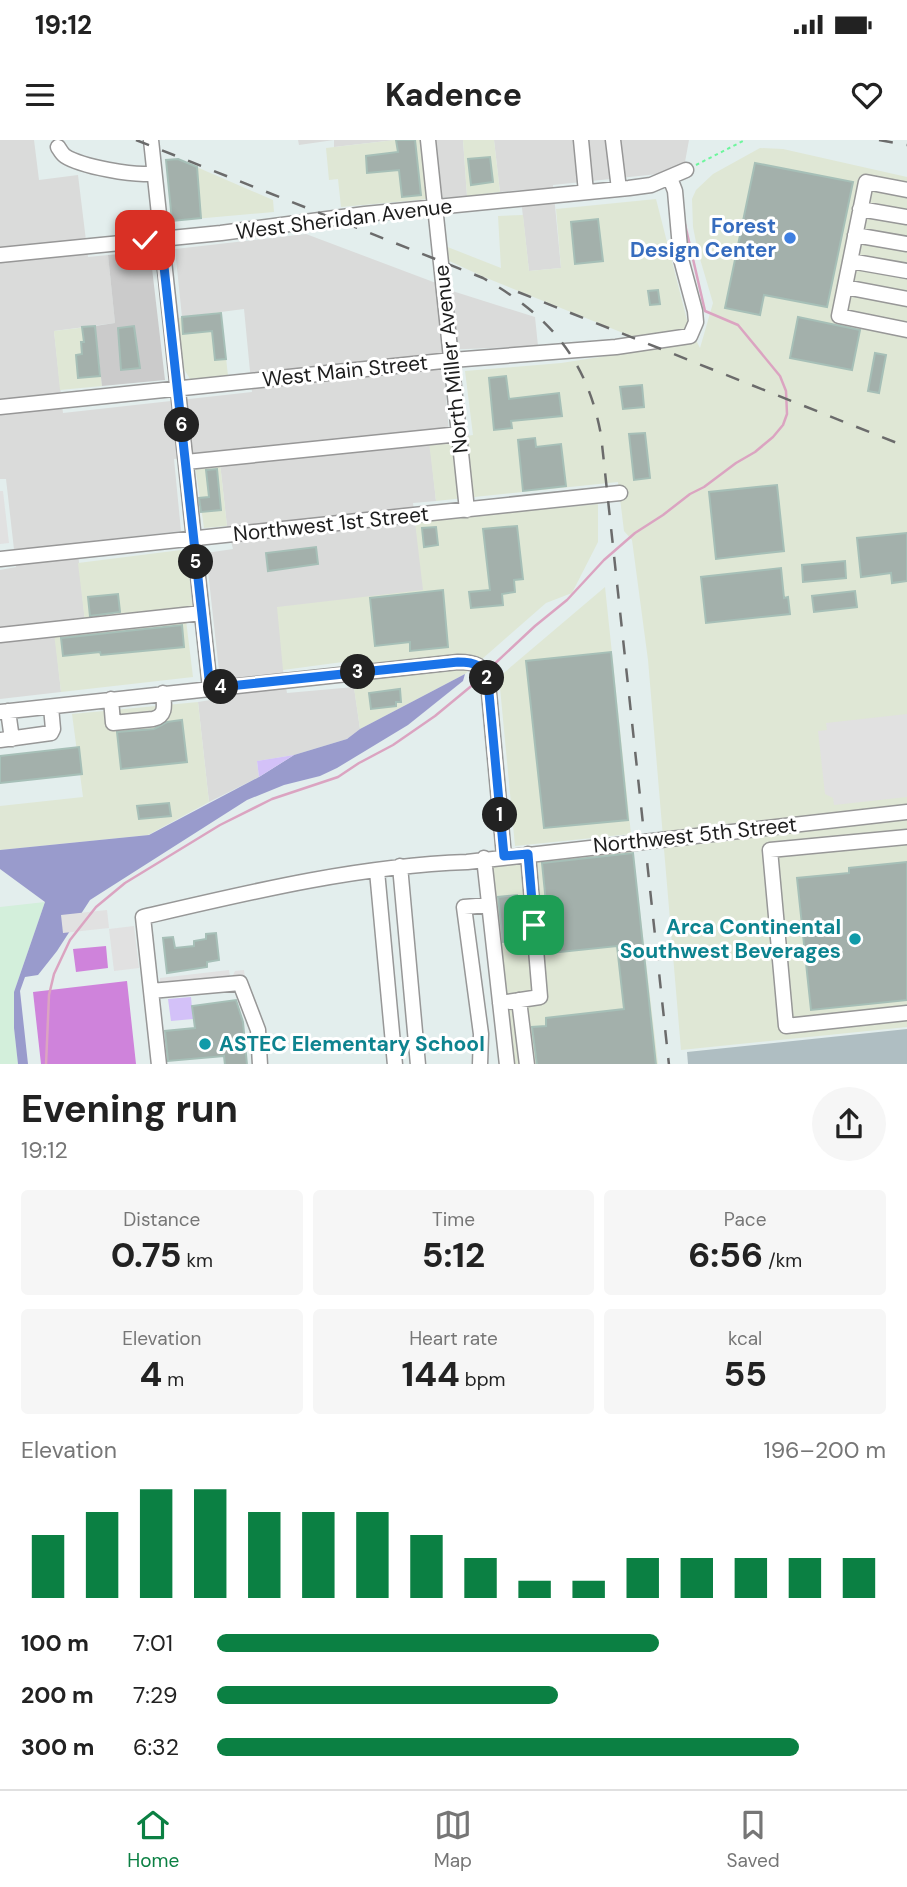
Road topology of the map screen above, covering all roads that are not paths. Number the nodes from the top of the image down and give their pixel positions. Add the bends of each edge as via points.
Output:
1 (151, 140) edge
2 (428, 140) edge
3 (581, 140) edge
4 (613, 140) edge
5 (58, 147) dead end
6 (686, 170) road end
7 (154, 173) junction
8 (670, 178) junction
9 (618, 189) junction
10 (907, 190) edge
11 (586, 192) junction
12 (435, 208) junction
13 (860, 209) junction
14 (907, 217) edge
15 (855, 235) junction
16 (161, 239) junction
17 (907, 244) edge
18 (0, 255) edge
19 (850, 261) junction
20 (907, 271) edge
21 (845, 287) junction
22 (907, 299) edge
23 (907, 330) edge
24 (452, 360) junction
25 (178, 387) junction
26 (0, 407) edge
27 (460, 434) junction
28 (186, 462) junction
29 (620, 493) dead end
30 (467, 510) junction
31 (194, 538) junction
32 (0, 559) edge
33 (202, 613) junction
34 (0, 635) edge
35 (210, 688) junction
36 (163, 694) junction
37 (111, 699) junction
38 (51, 707) junction
39 (4, 712) edge
40 (6, 740) edge
41 (907, 812) edge
42 (907, 837) edge
43 (528, 854) junction
44 (504, 856) junction
45 (484, 858) junction
46 (400, 866) junction
47 (377, 871) junction
48 (489, 905) junction
49 (409, 967) junction
50 (386, 969) junction
51 (151, 991) junction
52 (519, 1000) junction
53 (500, 1003) junction
54 (413, 1011) junction
55 (907, 1013) edge
56 (390, 1014) junction
57 (159, 1064) edge
58 (260, 1064) edge
59 (395, 1064) edge
60 (418, 1064) edge
61 (480, 1064) edge
62 (507, 1064) edge
63 (527, 1064) edge

1 - 7 street
2 - 12 street, North Miller Avenue
3 - 11 street
4 - 9 street
5 - 7 street via 65,156 99,167 130,174
6 - 8 street, West Sheridan Avenue
7 - 16 street
8 - 9 street, West Sheridan Avenue
8 - 24 street, West Main Street via 681,259 695,312 690,335 615,347
9 - 11 street, West Sheridan Avenue
10 - 13 street via 866,182
11 - 12 street, West Sheridan Avenue
12 - 16 street, West Sheridan Avenue
12 - 24 street, North Miller Avenue
13 - 14 street
13 - 15 street
15 - 17 street
15 - 19 street
16 - 18 street, West Sheridan Avenue
16 - 25 street
19 - 20 street
19 - 21 street
21 - 22 street
21 - 23 street via 839,316
24 - 25 street, West Main Street
24 - 27 street, North Miller Avenue
25 - 26 street, West Main Street
25 - 28 street
27 - 28 street
27 - 30 street, North Miller Avenue
28 - 31 street
29 - 30 street, Northwest 1st Street
30 - 31 street, Northwest 1st Street
31 - 32 street, Northwest 1st Street
31 - 33 street
33 - 34 street
33 - 35 street
35 - 36 street
35 - 44 street via 458,662 481,667 488,682
36 - 37 street
36 - 37 street via 162,715 113,723
37 - 38 street
38 - 39 street
38 - 40 street via 51,733
39 - 40 street
41 - 43 street, Northwest 5th Street
42 - 55 street via 770,850 786,1026
43 - 44 street, Northwest 5th Street
43 - 52 street via 540,997
44 - 45 street, Northwest 5th Street
45 - 46 street, Northwest 5th Street
45 - 48 street
46 - 47 street, Northwest 5th Street
46 - 49 street
47 - 50 street
47 - 51 street, Northwest 5th Street via 260,890 143,917
48 - 53 street
48 - 61 street via 464,907 481,1034
49 - 50 street
49 - 54 street
50 - 56 street
51 - 57 street
51 - 58 street via 240,983 258,1030
52 - 53 street
52 - 63 street
53 - 62 street
54 - 56 street
54 - 60 street
56 - 59 street

